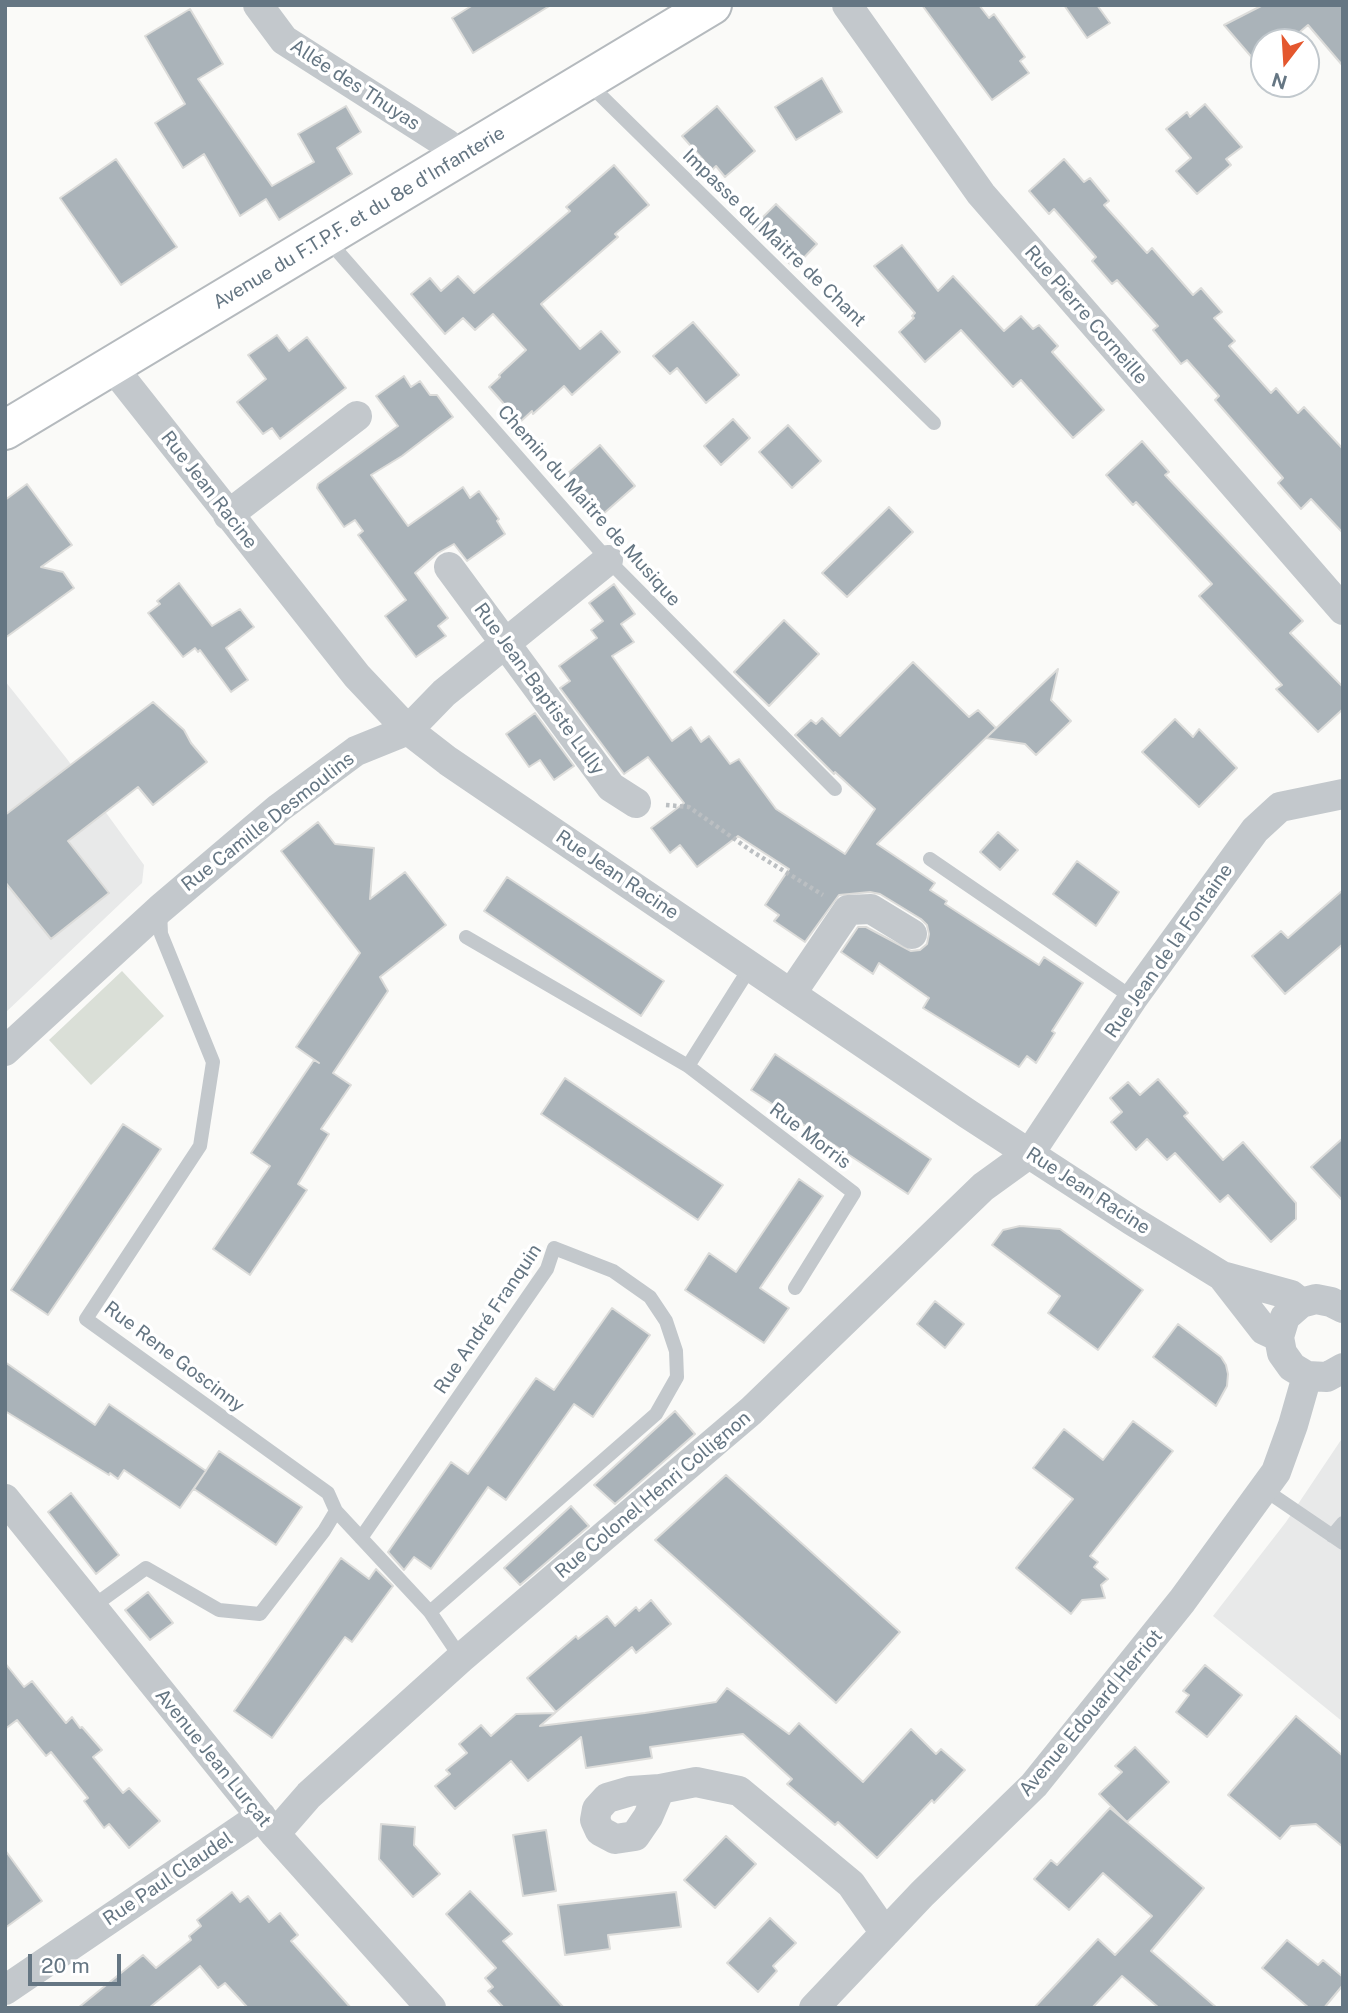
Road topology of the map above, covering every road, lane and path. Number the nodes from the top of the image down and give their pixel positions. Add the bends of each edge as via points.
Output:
1 (258, 5) edge
2 (712, 5) edge
3 (847, 5) edge
4 (586, 82) junction
5 (457, 159) junction
6 (326, 238) junction
7 (111, 365) junction
8 (357, 416) dead end
9 (934, 423) dead end
10 (5, 430) edge
11 (228, 515) junction
12 (608, 560) junction
13 (449, 567) dead end
14 (1343, 610) edge
15 (506, 641) junction
16 (408, 730) junction
17 (835, 789) dead end
18 (1343, 794) edge
19 (636, 803) joint
20 (930, 859) dead end
21 (160, 909) junction
22 (848, 910) junction
23 (912, 934) dead end
24 (466, 937) dead end
25 (751, 966) junction
26 (791, 994) junction
27 (1133, 998) junction
28 (5, 1051) edge
29 (688, 1066) junction
30 (1030, 1153) junction
31 (1222, 1276) junction
32 (794, 1288) dead end
33 (1301, 1303) junction
34 (1343, 1308) edge
35 (1279, 1337) junction
36 (1343, 1368) edge
37 (1307, 1376) junction
38 (1265, 1490) junction
39 (5, 1499) edge
40 (337, 1511) junction
41 (1343, 1523) edge
42 (361, 1538) junction
43 (1337, 1540) edge
44 (92, 1607) junction
45 (429, 1612) junction
46 (461, 1658) junction
47 (660, 1789) dead end
48 (268, 1825) junction
49 (885, 1933) junction
50 (5, 1990) edge
51 (431, 2008) edge
52 (814, 2008) edge

1 - 5 street, Allée des Thuyas via 284,40 447,144
2 - 4 main road, Avenue du F.T.P.F. et du 8e d'Infanterie
3 - 14 street, Rue Pierre Corneille via 981,194
4 - 5 main road, Avenue du F.T.P.F. et du 8e d'Infanterie
4 - 9 lane, Impasse du Maitre de Chant
5 - 6 main road, Avenue du F.T.P.F. et du 8e d'Infanterie
6 - 7 main road, Avenue du F.T.P.F. et du 8e d'Infanterie
6 - 12 lane, Chemin du Maitre de Musique
7 - 10 main road, Avenue du F.T.P.F. et du 8e d'Infanterie
7 - 11 street, Rue Jean Racine
8 - 11 street
11 - 16 street, Rue Jean Racine via 357,676
12 - 15 street, Rue Camille Desmoulins
12 - 17 lane, Chemin du Maitre de Musique
13 - 15 street, Rue Jean-Baptiste Lully
15 - 16 street, Rue Camille Desmoulins
15 - 19 street, Rue Jean-Baptiste Lully via 611,787
16 - 21 street, Rue Camille Desmoulins via 356,751 279,808
16 - 25 street, Rue Jean Racine
18 - 27 street, Rue Jean de la Fontaine via 1280,807 1255,830
19 - 22 path via 690,807
20 - 27 lane
21 - 28 street, Rue Camille Desmoulins
21 - 40 lane, Rue Rene Goscinny via 161,934 213,1062 200,1146 86,1319 328,1493
22 - 23 street via 872,909
22 - 26 street
24 - 29 lane, Rue Morris
25 - 26 street, Rue Jean Racine
25 - 29 lane
26 - 30 street, Rue Jean Racine
27 - 30 street, Rue Jean de la Fontaine
29 - 32 lane, Rue Morris via 854,1193
30 - 31 street, Rue Jean Racine
30 - 46 street, Rue Colonel Henri Collignon via 983,1187 751,1411
31 - 33 street, Rue Jean Racine via 1291,1295
31 - 35 street, Rue Jean Racine via 1264,1330
33 - 34 street via 1316,1299
33 - 35 street via 1285,1317
35 - 37 street via 1282,1353 1292,1367
36 - 37 street via 1327,1377
37 - 38 street, Avenue Edouard Herriot via 1276,1472
38 - 43 lane
38 - 49 street, Avenue Edouard Herriot via 1034,1785
39 - 44 street, Avenue Jean Lurçat
40 - 42 lane
40 - 44 lane via 260,1614 219,1610 146,1568
41 - 43 lane
42 - 45 lane
42 - 45 lane, Rue André Franquin via 547,1269 554,1248 613,1271 650,1297 666,1321 676,1351 677,1377 656,1414
44 - 48 street, Avenue Jean Lurçat
45 - 46 lane
46 - 48 street, Rue Colonel Henri Collignon via 309,1795
47 - 49 street via 696,1782 739,1791 850,1884
48 - 50 street, Rue Paul Claudel
48 - 51 street, Avenue Jean Lurçat
49 - 52 street, Avenue Edouard Herriot

